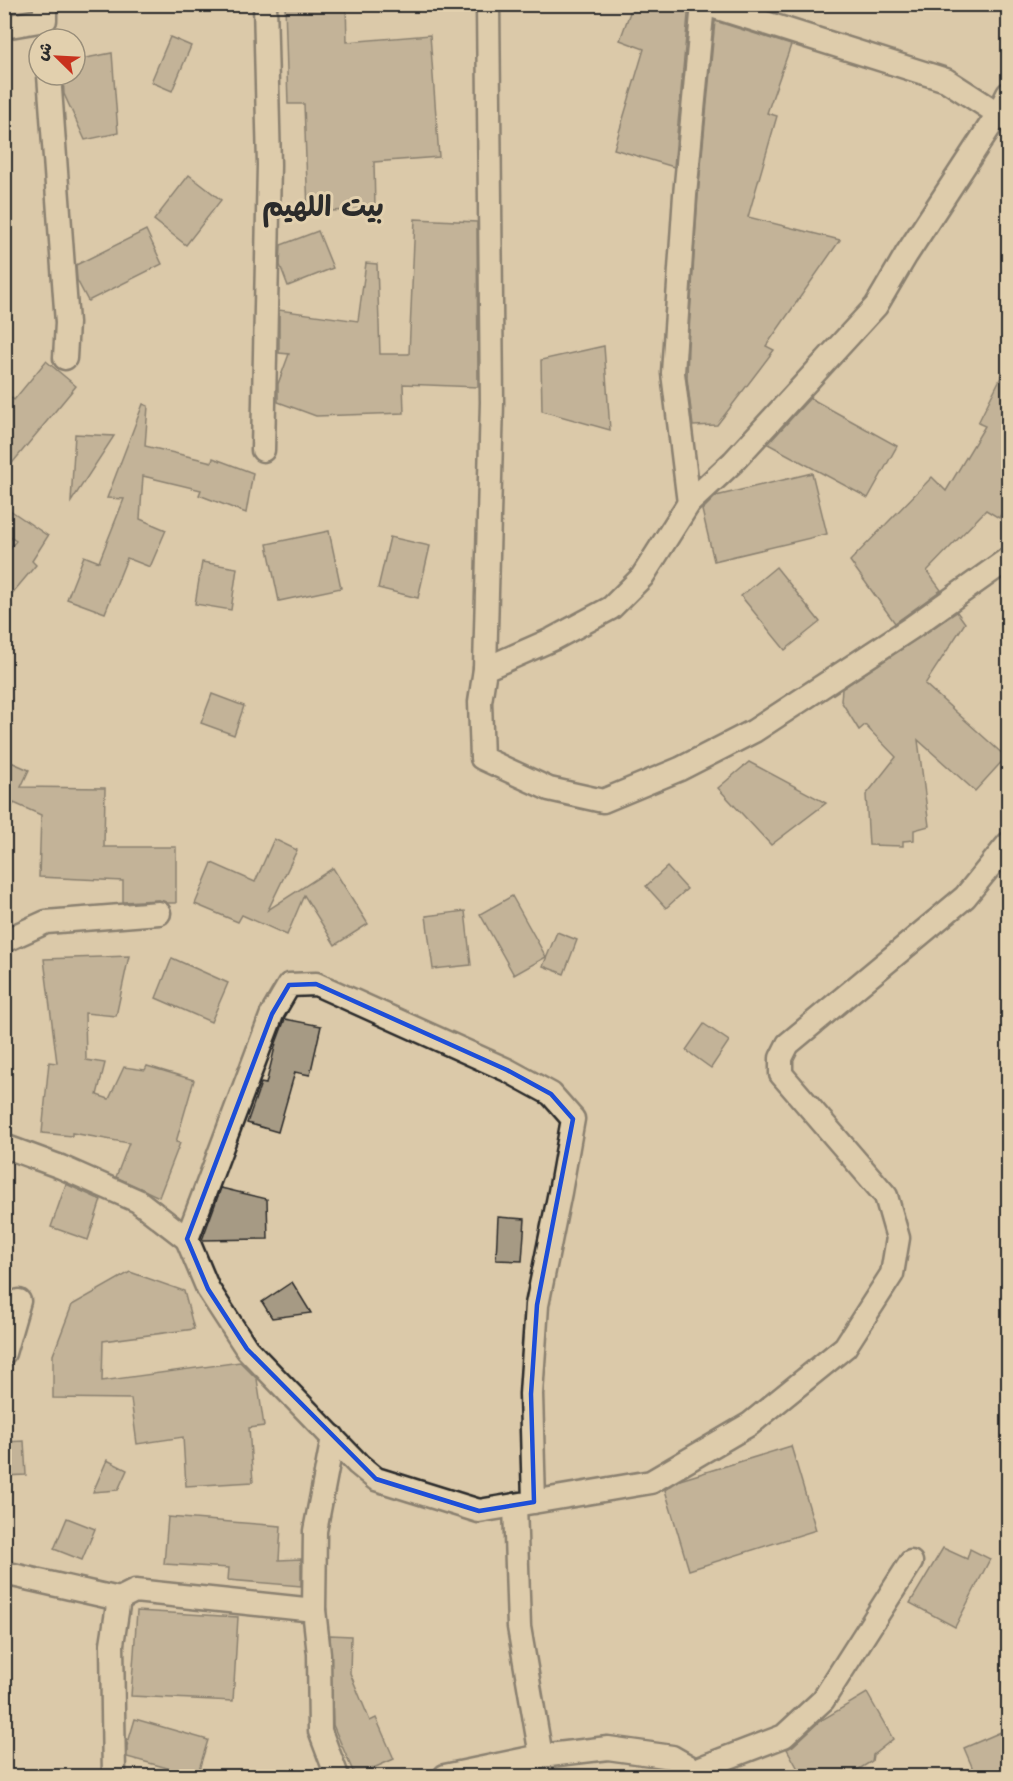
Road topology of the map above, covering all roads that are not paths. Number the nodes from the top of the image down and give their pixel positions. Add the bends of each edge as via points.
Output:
1 (266, 4) edge
2 (488, 4) edge
3 (704, 4) edge
4 (45, 21) edge
5 (4, 27) edge
6 (50, 87) edge
7 (1008, 94) edge
8 (1003, 117) edge
9 (65, 358) dead end
10 (263, 450) dead end
11 (688, 503) junction
12 (1008, 559) edge
13 (485, 669) junction
14 (1008, 844) edge
15 (159, 913) dead end
16 (4, 941) edge
17 (4, 1146) edge
18 (187, 1239) junction
19 (19, 1301) dead end
20 (4, 1353) edge
21 (333, 1437) junction
22 (524, 1504) junction
23 (911, 1562) dead end
24 (4, 1573) edge
25 (119, 1599) junction
26 (314, 1610) junction
27 (541, 1756) junction
28 (700, 1773) edge
29 (114, 1776) edge
30 (337, 1776) edge
31 (445, 1776) edge

1 - 10 street via 269,165
2 - 13 street via 492,402
3 - 8 street via 946,80
3 - 11 street via 673,374
4 - 5 street
6 - 9 street via 67,323
7 - 8 street
8 - 11 street via 906,255 876,306 734,462
11 - 13 street via 642,577 611,608
12 - 13 street via 754,731 680,769 603,801 549,789 482,758 480,702
14 - 22 street via 964,897 788,1044 781,1058 781,1074 886,1196 898,1238 892,1274 845,1347 750,1424 651,1482
15 - 16 street via 46,922
17 - 18 street via 138,1202
18 - 21 street via 208,1289 247,1349
18 - 22 street via 272,1014 289,985 316,984 487,1060 551,1094 573,1119 537,1305
19 - 20 street
21 - 22 street via 376,1479 479,1511
21 - 26 street via 315,1531
22 - 27 street via 519,1627
23 - 28 street via 823,1700 784,1736
24 - 25 street
25 - 26 street via 135,1591
25 - 29 street via 112,1644
26 - 30 street via 320,1731
27 - 28 street via 608,1748 672,1757
27 - 31 street

